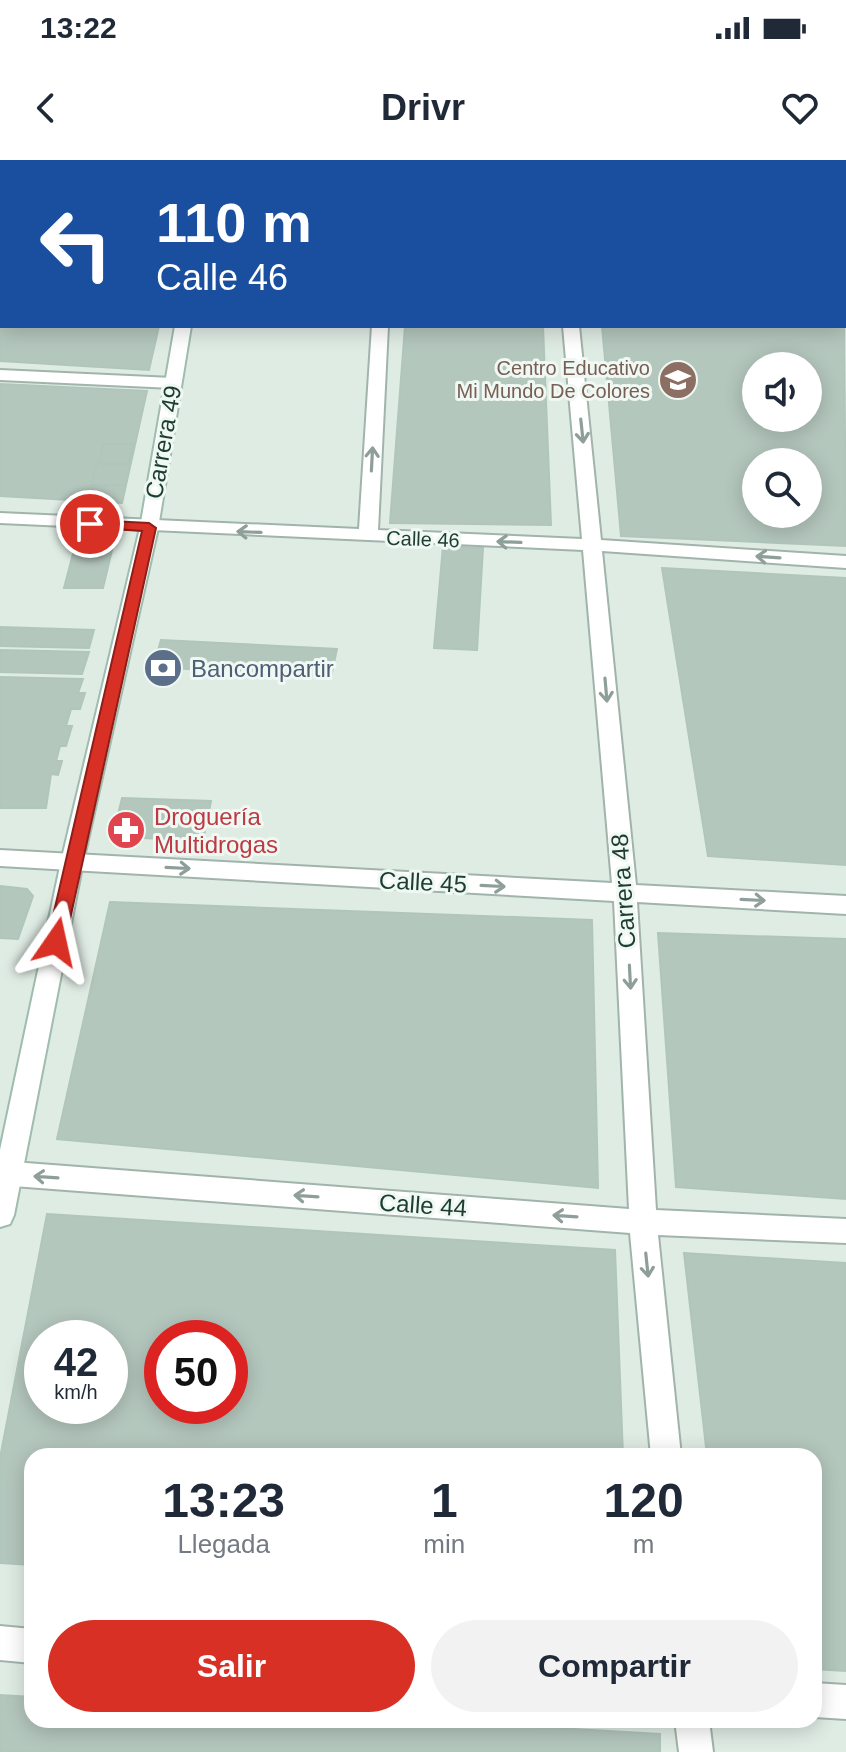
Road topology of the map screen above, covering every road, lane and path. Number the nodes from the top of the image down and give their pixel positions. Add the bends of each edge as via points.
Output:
1 (183, 328) edge
2 (380, 328) edge
3 (571, 328) edge
4 (0, 375) edge
5 (173, 383) junction
6 (0, 518) edge
7 (149, 528) junction
8 (368, 537) junction
9 (593, 545) junction
10 (846, 562) edge
11 (0, 858) edge
12 (72, 862) junction
13 (625, 894) junction
14 (846, 905) edge
15 (4, 1174) edge
16 (0, 1215) edge
17 (643, 1222) junction
18 (846, 1231) edge
19 (665, 1448) edge
20 (0, 1643) edge
21 (24, 1645) edge
22 (822, 1700) edge
23 (846, 1702) edge
24 (693, 1728) edge
25 (696, 1752) edge

1 - 5 street, Carrera 49
8 -> 2 street
3 -> 9 street, Carrera 48
4 - 5 street
5 - 7 street, Carrera 49
6 - 7 street, Calle 46
8 -> 7 street, Calle 46
7 - 12 street, Carrera 49
9 -> 8 street, Calle 46
10 -> 9 street, Calle 46
9 -> 13 street, Carrera 48
11 - 12 street, Calle 45
12 -> 13 street, Calle 45
12 - 15 street, Carrera 49
13 -> 14 street, Calle 45
13 -> 17 street, Carrera 48
15 - 16 street, Carrera 49
17 -> 15 street, Calle 44
17 - 18 street, Calle 44
17 -> 19 street, Carrera 48
20 - 21 street
22 - 23 street
24 - 25 street

